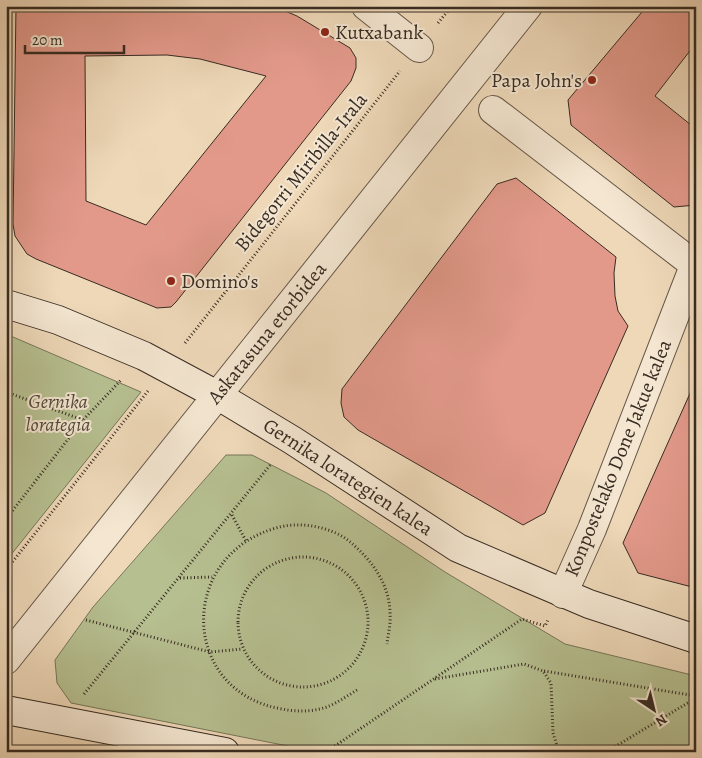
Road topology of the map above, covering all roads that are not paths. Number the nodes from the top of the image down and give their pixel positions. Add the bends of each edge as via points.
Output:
1 (366, 6) edge
2 (528, 6) edge
3 (419, 48) road end
4 (492, 110) dead end
5 (695, 266) edge
6 (6, 304) edge
7 (217, 395) junction
8 (562, 594) junction
9 (696, 640) edge
10 (6, 660) edge
11 (6, 710) edge
12 (225, 752) edge

1 - 3 street
2 - 7 street, Askatasuna etorbidea
4 - 5 street, Konpostelako Done Jakue kalea
5 - 8 street, Konpostelako Done Jakue kalea via 592,529
6 - 7 street, Gernika lorategien kalea via 58,320 144,356
7 - 8 street, Gernika lorategien kalea via 458,548
7 - 10 street, Askatasuna etorbidea
8 - 9 street, Gernika lorategien kalea
11 - 12 street

